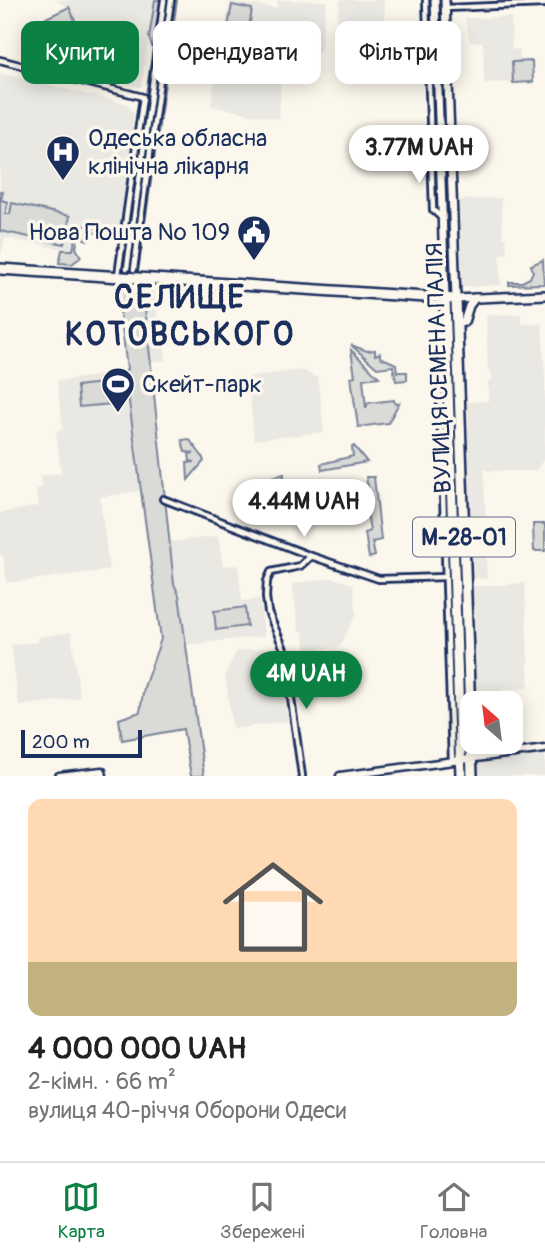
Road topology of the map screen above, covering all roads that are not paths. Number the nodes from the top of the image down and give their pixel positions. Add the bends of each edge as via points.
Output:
1 (164, 0) edge
2 (170, 0) edge
3 (426, 0) edge
4 (435, 0) edge
5 (446, 4) edge
6 (545, 4) edge
7 (436, 21) edge
8 (0, 60) edge
9 (438, 84) edge
10 (448, 84) edge
11 (440, 136) junction
12 (429, 137) junction
13 (442, 218) junction
14 (127, 268) dead end
15 (0, 269) edge
16 (134, 269) dead end
17 (118, 276) junction
18 (545, 295) edge
19 (444, 298) junction
20 (475, 298) junction
21 (456, 299) junction
22 (457, 324) junction
23 (446, 364) junction
24 (449, 444) junction
25 (460, 444) junction
26 (163, 499) dead end
27 (311, 556) junction
28 (445, 577) junction
29 (465, 585) junction
30 (455, 586) junction
31 (545, 749) edge
32 (472, 758) junction
33 (456, 760) junction
34 (103, 773) edge
35 (59, 776) edge
36 (302, 776) edge
37 (340, 776) edge
38 (461, 776) edge
39 (472, 776) edge

1 - 14 street
2 - 16 street
3 - 12 street
4 - 7 main road, ВУЛИЦЯ СЕМЕНА ПАЛІЯ
5 - 6 street
8 - 17 street via 143,97
9 - 11 main road, ВУЛИЦЯ СЕМЕНА ПАЛІЯ
10 - 21 main road, ВУЛИЦЯ СЕМЕНА ПАЛІЯ
11 - 12 street
11 - 13 main road, ВУЛИЦЯ СЕМЕНА ПАЛІЯ
12 - 13 street via 433,210
13 - 19 main road, ВУЛИЦЯ СЕМЕНА ПАЛІЯ
15 - 17 highway
17 - 19 highway
18 - 20 main road
19 - 21 highway
19 - 23 highway, ВУЛИЦЯ СЕМЕНА ПАЛІЯ / М-28-01
20 - 21 main road
20 - 22 main road via 464,322
21 - 22 highway, ВУЛИЦЯ СЕМЕНА ПАЛІЯ / М-28-01
22 - 25 highway, ВУЛИЦЯ СЕМЕНА ПАЛІЯ / М-28-01
23 - 24 highway, ВУЛИЦЯ СЕМЕНА ПАЛІЯ / М-28-01
23 - 28 street via 439,376
24 - 25 highway
24 - 30 highway, ВУЛИЦЯ СЕМЕНА ПАЛІЯ / М-28-01
25 - 29 highway, ВУЛИЦЯ СЕМЕНА ПАЛІЯ / М-28-01
26 - 27 street
27 - 28 street via 384,580
27 - 36 street via 300,566 271,572 266,597 269,618 284,649
28 - 33 street
29 - 30 highway
29 - 32 highway, ВУЛИЦЯ СЕМЕНА ПАЛІЯ / М-28-01
30 - 33 highway, ВУЛИЦЯ СЕМЕНА ПАЛІЯ / М-28-01
31 - 32 street
32 - 33 street
32 - 39 highway, ВУЛИЦЯ СЕМЕНА ПАЛІЯ / М-28-01
33 - 37 street
33 - 38 highway, ВУЛИЦЯ СЕМЕНА ПАЛІЯ / М-28-01
34 - 35 street

